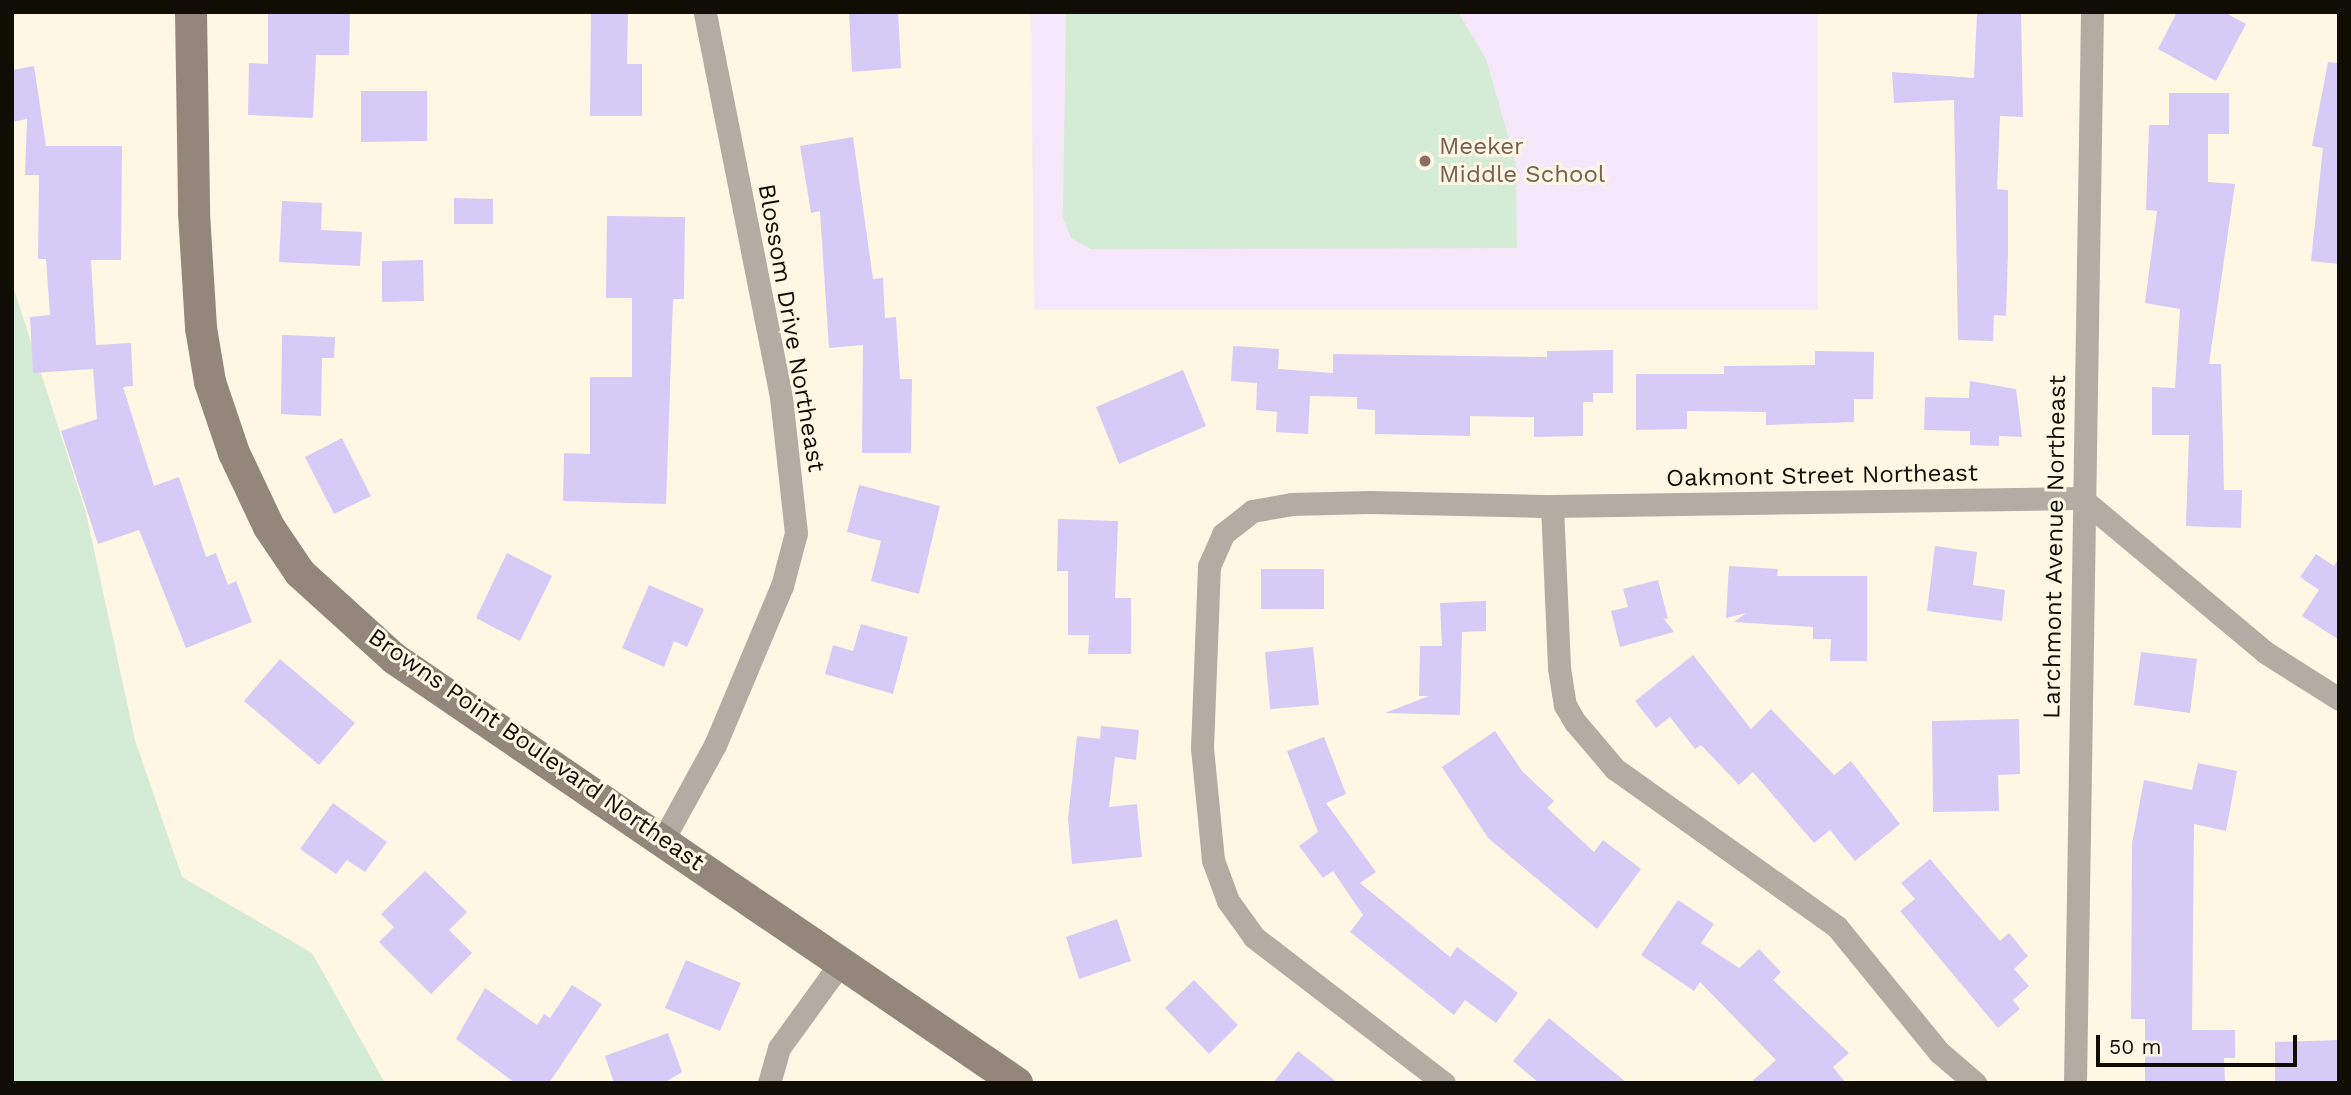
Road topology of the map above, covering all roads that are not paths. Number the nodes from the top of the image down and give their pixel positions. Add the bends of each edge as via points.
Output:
1 (191, 12) edge
2 (705, 12) edge
3 (2092, 12) edge
4 (2081, 498) junction
5 (1552, 506) junction
6 (2339, 699) edge
7 (664, 838) junction
8 (842, 961) junction
9 (769, 1083) edge
10 (1017, 1083) edge
11 (1444, 1083) edge
12 (1975, 1083) edge
13 (2075, 1083) edge

1 - 7 street, Browns Point Boulevard Northeast via 201,328 210,382 234,453 269,527 300,573 395,659
2 - 7 street, Blossom Drive Northeast via 781,397 796,533 782,586 715,745
3 - 4 street, Larchmont Avenue Northeast
4 - 5 street, Oakmont Street Northeast
4 - 6 street via 2265,652
4 - 13 street, Larchmont Avenue Northeast
5 - 11 street, Oakmont Street Northeast via 1267,506 1238,519 1213,550 1206,609 1204,802 1224,891 1254,937
5 - 12 street via 1559,668 1565,705 1574,722 1615,769 1837,927 1939,1052
7 - 8 street, Browns Point Boulevard Northeast
8 - 9 street via 779,1048
8 - 10 street, Browns Point Boulevard Northeast

